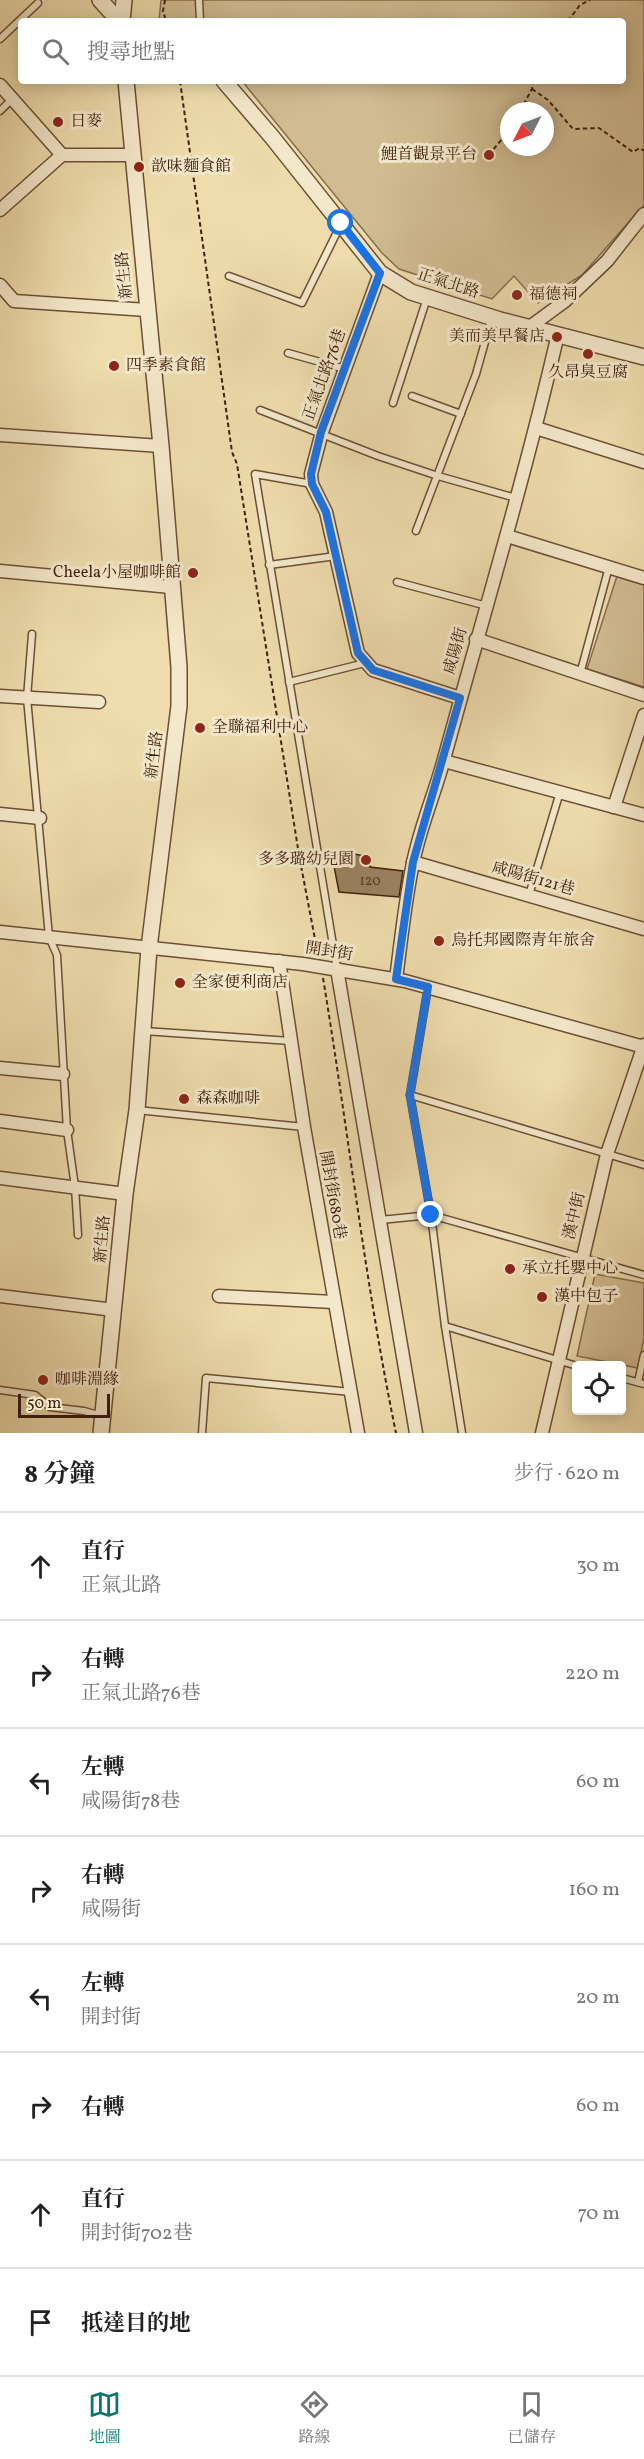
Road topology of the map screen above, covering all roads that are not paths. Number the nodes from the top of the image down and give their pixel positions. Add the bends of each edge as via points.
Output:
1 (100, 0) edge
2 (124, 0) edge
3 (199, 0) edge
4 (38, 3) dead end
5 (22, 18) edge
6 (118, 18) edge
7 (121, 18) edge
8 (200, 18) edge
9 (18, 22) edge
10 (0, 39) edge
11 (126, 84) edge
12 (226, 84) edge
13 (0, 85) edge
14 (13, 99) junction
15 (0, 111) edge
16 (62, 155) junction
17 (132, 155) junction
18 (0, 210) edge
19 (644, 214) edge
20 (341, 223) junction
21 (380, 273) junction
22 (230, 276) dead end
23 (0, 285) edge
24 (428, 297) junction
25 (147, 310) junction
26 (492, 317) junction
27 (531, 326) junction
28 (558, 334) junction
29 (288, 354) dead end
30 (644, 357) edge
31 (345, 369) junction
32 (412, 396) dead end
33 (393, 403) dead end
34 (260, 410) dead end
35 (461, 414) junction
36 (536, 428) junction
37 (321, 432) junction
38 (0, 435) edge
39 (160, 446) junction
40 (644, 462) edge
41 (438, 476) junction
42 (312, 484) junction
43 (516, 498) junction
44 (416, 531) dead end
45 (507, 536) junction
46 (336, 556) junction
47 (269, 565) junction
48 (609, 567) junction
49 (0, 572) edge
50 (644, 578) edge
51 (397, 582) dead end
52 (171, 587) junction
53 (487, 606) junction
54 (32, 634) dead end
55 (476, 639) junction
56 (365, 663) junction
57 (580, 674) junction
58 (289, 682) junction
59 (644, 695) edge
60 (0, 696) edge
61 (27, 698) junction
62 (460, 698) junction
63 (99, 702) dead end
64 (644, 716) edge
65 (444, 761) junction
66 (560, 792) junction
67 (614, 807) junction
68 (0, 814) edge
69 (644, 815) edge
70 (40, 818) junction
71 (413, 862) junction
72 (529, 895) junction
73 (644, 929) edge
74 (0, 932) edge
75 (50, 937) junction
76 (149, 948) junction
77 (279, 962) junction
78 (337, 969) junction
79 (396, 979) junction
80 (428, 987) junction
81 (144, 1031) junction
82 (291, 1041) junction
83 (644, 1046) edge
84 (0, 1068) edge
85 (63, 1074) junction
86 (410, 1095) junction
87 (136, 1110) junction
88 (0, 1121) edge
89 (304, 1127) junction
90 (67, 1130) junction
91 (607, 1154) junction
92 (644, 1165) edge
93 (0, 1178) edge
94 (75, 1187) junction
95 (125, 1194) junction
96 (431, 1215) junction
97 (380, 1220) junction
98 (78, 1235) dead end
99 (582, 1257) junction
100 (644, 1275) edge
101 (0, 1296) edge
102 (219, 1296) dead end
103 (333, 1302) junction
104 (114, 1310) junction
105 (445, 1326) junction
106 (644, 1355) edge
107 (560, 1360) junction
108 (572, 1364) edge
109 (626, 1379) edge
110 (641, 1383) edge
111 (0, 1390) edge
112 (351, 1392) junction
113 (103, 1416) junction
114 (101, 1433) edge
115 (202, 1433) edge
116 (358, 1433) edge
117 (416, 1433) edge
118 (462, 1433) edge
119 (542, 1433) edge

1 - 6 street
2 - 7 street
3 - 8 lane
4 - 5 lane
9 - 10 lane
11 - 17 street, 新生路
12 - 20 street, 正氣北路
13 - 14 street
14 - 15 lane
14 - 16 street
16 - 17 street
16 - 18 street
17 - 25 street, 新生路
19 - 27 street via 607,261 565,301
20 - 21 street, 正氣北路
20 - 22 lane via 302,303
21 - 24 street, 正氣北路 via 411,292
21 - 31 street, 正氣北路76巷
23 - 25 street via 14,301
24 - 26 street, 正氣北路
24 - 33 lane
25 - 39 street, 新生路
26 - 27 street, 正氣北路
26 - 35 lane
27 - 28 street, 正氣北路
28 - 30 street, 正氣北路
28 - 36 street, 咸陽街
29 - 31 lane
31 - 37 street, 正氣北路76巷
32 - 35 lane
34 - 37 lane
35 - 41 lane
36 - 40 street
36 - 43 street, 咸陽街
37 - 41 lane
37 - 42 street, 正氣北路76巷 via 312,464
38 - 39 street
39 - 52 street, 新生路
41 - 43 lane
41 - 44 lane
42 - 46 street via 326,512
42 - 47 lane via 255,474
43 - 45 street, 咸陽街
45 - 48 street
45 - 53 street, 咸陽街
46 - 47 lane
46 - 56 street via 355,643
47 - 58 lane
48 - 50 street
48 - 57 lane
49 - 52 street
51 - 53 lane
52 - 76 street, 新生路 via 179,706
53 - 55 street, 咸陽街
54 - 61 lane
55 - 57 street
55 - 62 street, 咸陽街
56 - 58 lane
56 - 62 street via 373,670
57 - 59 street
58 - 78 lane
60 - 61 street
61 - 63 street
61 - 70 lane
62 - 65 street, 咸陽街
64 - 67 street
65 - 66 street
65 - 71 street, 咸陽街
66 - 67 street
66 - 72 lane
67 - 69 street
68 - 70 street
70 - 75 lane
71 - 72 street, 咸陽街121巷
71 - 79 street, 咸陽街
72 - 73 street, 咸陽街121巷
74 - 75 street, 開封街
75 - 76 street, 開封街
75 - 85 lane via 57,955
76 - 77 street, 開封街
76 - 81 street, 新生路
77 - 78 street, 開封街
77 - 82 street, 開封街680巷
78 - 79 street, 開封街
78 - 97 street
79 - 80 street, 開封街
80 - 83 street, 開封街
80 - 86 lane
81 - 82 lane
81 - 87 street, 新生路
82 - 89 street, 開封街680巷
83 - 91 street, 漢中街
84 - 85 street
85 - 90 lane
86 - 91 lane
86 - 96 lane
87 - 89 lane
87 - 95 street, 新生路
88 - 90 street
89 - 103 street, 開封街680巷
90 - 94 lane
91 - 92 lane
91 - 99 street, 漢中街
93 - 94 street
94 - 95 street
94 - 98 lane
95 - 104 street, 新生路
96 - 97 lane
96 - 99 lane
96 - 105 lane
97 - 117 street
99 - 100 lane
99 - 107 street, 漢中街
101 - 104 street
102 - 103 street
103 - 112 street, 開封街680巷
104 - 113 street, 新生路
105 - 107 lane
105 - 118 lane
106 - 110 lane
107 - 108 lane
107 - 119 street, 漢中街
109 - 110 lane
111 - 113 lane via 35,1395 50,1407
112 - 115 lane via 206,1378
112 - 116 street, 開封街680巷
113 - 114 street, 新生路

